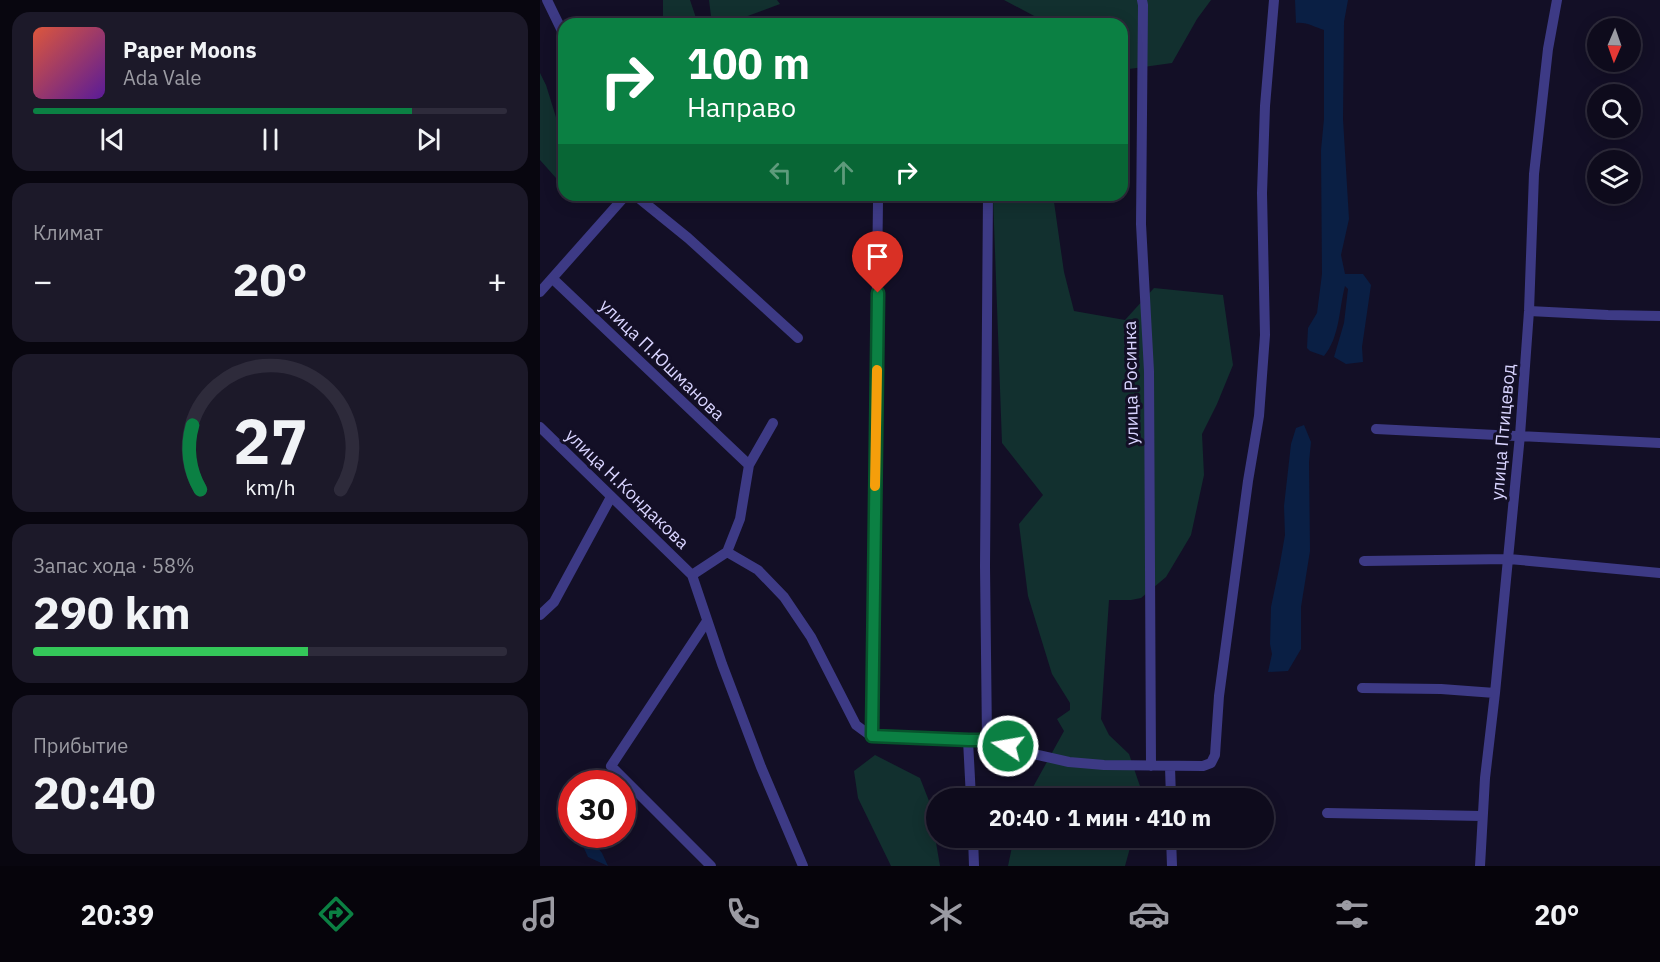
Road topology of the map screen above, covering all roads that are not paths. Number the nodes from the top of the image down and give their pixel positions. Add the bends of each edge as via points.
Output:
1 (547, 0) edge
2 (1142, 0) edge
3 (1274, 0) edge
4 (1557, 0) edge
5 (558, 23) edge
6 (621, 201) edge
7 (642, 201) edge
8 (988, 201) edge
9 (878, 202) dead end
10 (553, 279) junction
11 (540, 292) edge
12 (1529, 311) junction
13 (1660, 316) edge
14 (798, 338) dead end
15 (773, 423) dead end
16 (540, 427) edge
17 (1376, 429) dead end
18 (1520, 435) junction
19 (1660, 443) edge
20 (749, 465) junction
21 (610, 497) junction
22 (727, 552) junction
23 (1509, 559) junction
24 (1364, 561) dead end
25 (1660, 573) edge
26 (692, 574) junction
27 (540, 615) edge
28 (707, 621) junction
29 (1362, 688) dead end
30 (1495, 693) junction
31 (872, 736) junction
32 (969, 740) junction
33 (987, 740) junction
34 (1151, 766) junction
35 (1170, 767) junction
36 (971, 788) edge
37 (1171, 788) edge
38 (1327, 813) dead end
39 (1482, 816) junction
40 (973, 848) edge
41 (1171, 848) edge
42 (711, 866) edge
43 (803, 866) edge
44 (974, 866) edge
45 (1172, 866) edge
46 (1479, 866) edge

1 - 5 street
2 - 34 street, улица Росинка via 1141,224 1149,371
3 - 35 street via 1265,106 1265,335 1259,416 1219,696 1215,755 1211,763 1203,766
4 - 12 street, улица Птицевод via 1534,174
6 - 10 street
7 - 14 street
8 - 33 street
9 - 31 street
10 - 11 street
10 - 20 street, улица П.Юшманова
12 - 13 street
12 - 18 street, улица Птицевод
15 - 20 street
16 - 21 street, улица Н.Кондакова
17 - 18 street
18 - 19 street
18 - 23 street, улица Птицевод
20 - 22 street via 740,519
21 - 26 street, улица Н.Кондакова
21 - 27 street via 554,602
22 - 26 street
22 - 31 street via 758,570 784,597 811,637 856,725
23 - 24 street
23 - 25 street
23 - 30 street, улица Птицевод
26 - 28 street
28 - 42 street via 611,766
28 - 43 street
29 - 30 street
30 - 39 street, улица Птицевод
31 - 32 street
32 - 33 street
32 - 36 street
33 - 34 street via 1069,762
34 - 35 street
35 - 37 street
38 - 39 street
39 - 46 street, улица Птицевод
40 - 44 street
41 - 45 street

